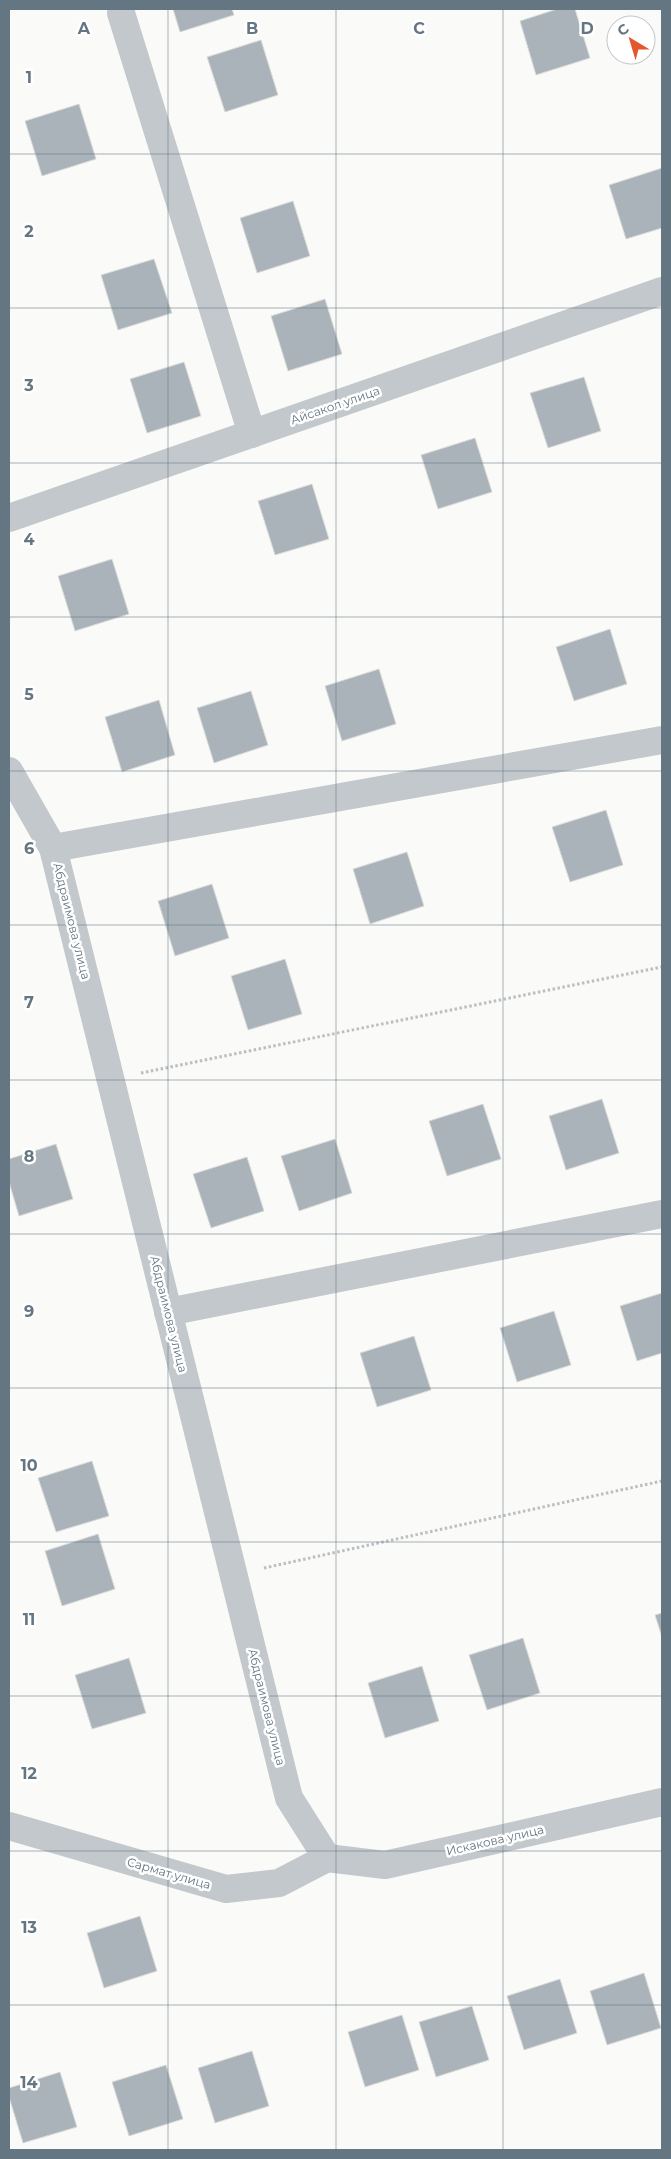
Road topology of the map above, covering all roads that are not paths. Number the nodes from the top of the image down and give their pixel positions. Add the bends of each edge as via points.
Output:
1 (121, 13) dead end
2 (662, 291) edge
3 (252, 434) junction
4 (9, 518) edge
5 (662, 740) edge
6 (9, 771) edge
7 (53, 848) junction
8 (662, 1214) edge
9 (168, 1312) junction
10 (662, 1802) edge
11 (9, 1826) edge
12 (327, 1858) junction

1 - 3 street
2 - 3 street, Айсакол улица
3 - 4 street, Айсакол улица
5 - 7 street
6 - 7 street, Абдраимова улица
7 - 9 street, Абдраимова улица
8 - 9 street
9 - 12 street, Абдраимова улица via 289,1798
10 - 12 street, Искакова улица via 385,1864
11 - 12 street, Сармат улица via 226,1889 280,1883

